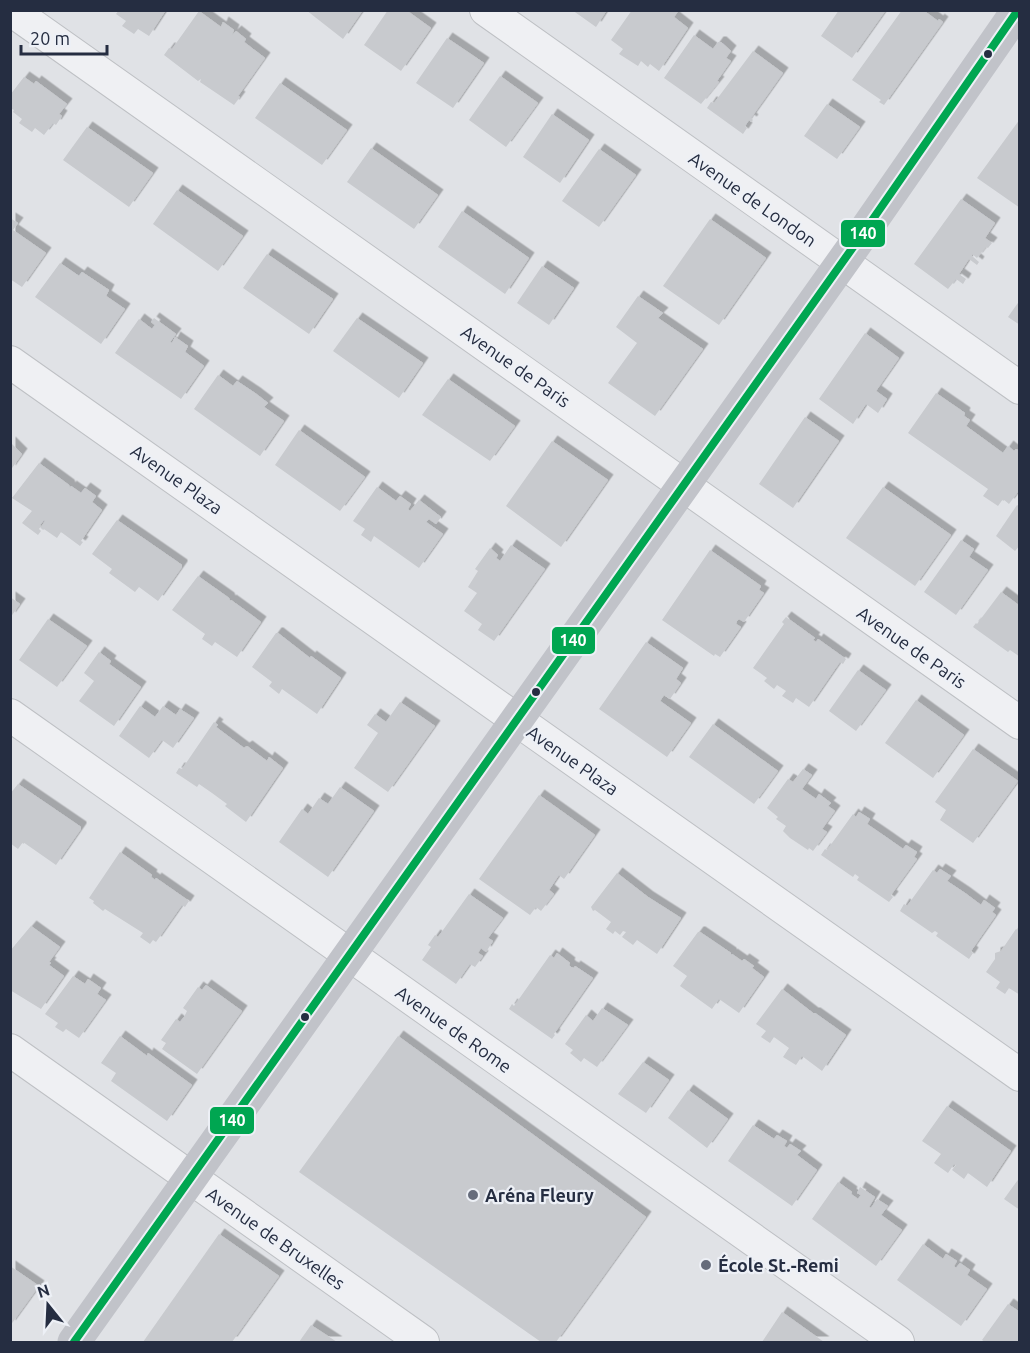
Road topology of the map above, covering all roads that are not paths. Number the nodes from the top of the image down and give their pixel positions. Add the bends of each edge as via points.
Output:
1 (11, 10) edge
2 (486, 10) edge
3 (1016, 13) edge
4 (841, 262) junction
5 (10, 362) edge
6 (1020, 388) edge
7 (683, 484) junction
8 (10, 715) edge
9 (516, 720) junction
10 (1020, 723) edge
11 (349, 955) junction
12 (10, 1050) edge
13 (1020, 1075) edge
14 (191, 1178) junction
15 (74, 1342) edge
16 (423, 1342) edge
17 (898, 1342) edge

1 - 7 street, Avenue de Paris
2 - 4 street, Avenue de London
3 - 4 street
4 - 6 street, Avenue de London
4 - 7 street
5 - 9 street, Avenue Plaza
7 - 9 street
7 - 10 street, Avenue de Paris
8 - 11 street, Avenue de Rome
9 - 11 street
9 - 13 street, Avenue Plaza
11 - 14 street
11 - 17 street, Avenue de Rome
12 - 14 street, Avenue de Bruxelles
14 - 15 street
14 - 16 street, Avenue de Bruxelles

